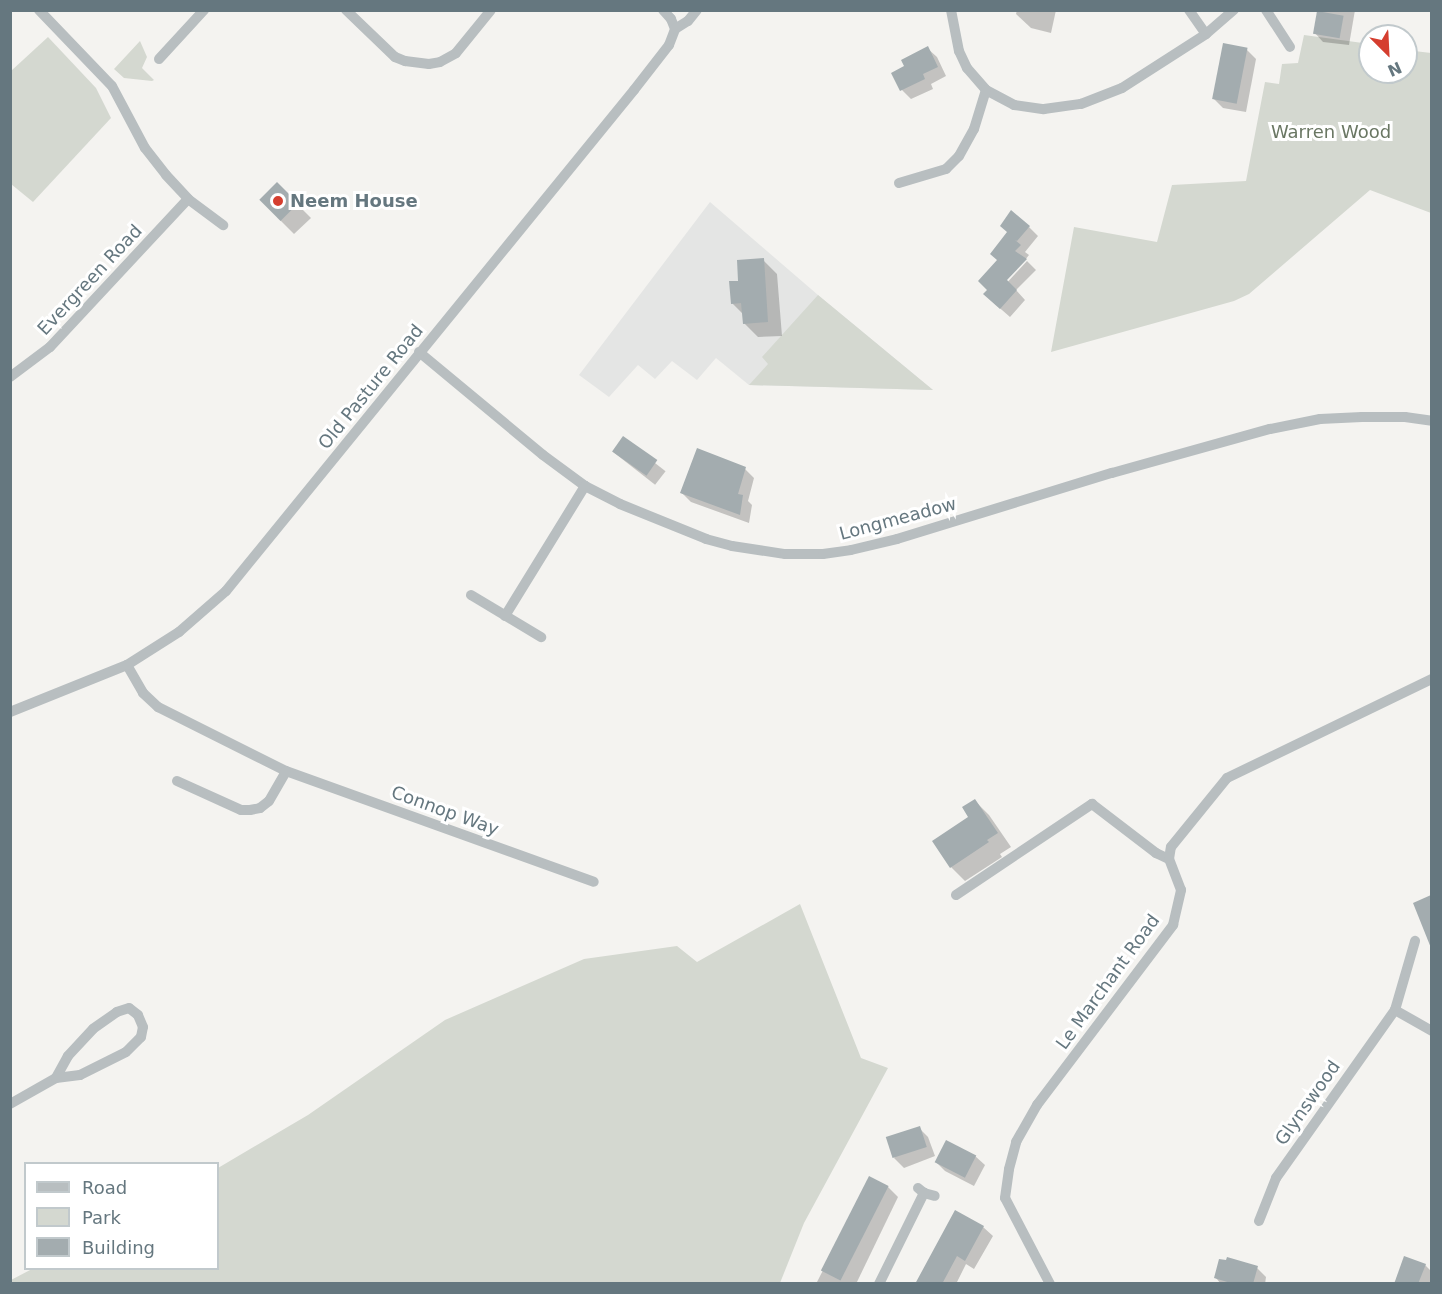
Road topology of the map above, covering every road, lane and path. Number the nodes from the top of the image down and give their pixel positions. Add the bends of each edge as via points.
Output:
1 (39, 10) edge
2 (204, 10) edge
3 (346, 10) edge
4 (491, 10) edge
5 (663, 10) edge
6 (697, 10) edge
7 (951, 10) edge
8 (1189, 10) edge
9 (1234, 10) edge
10 (1266, 10) edge
11 (675, 30) junction
12 (1206, 34) junction
13 (1290, 47) dead end
14 (159, 59) dead end
15 (986, 90) junction
16 (899, 183) dead end
17 (188, 199) junction
18 (223, 225) dead end
19 (419, 352) junction
20 (10, 377) edge
21 (1431, 421) edge
22 (585, 486) junction
23 (471, 595) dead end
24 (506, 616) junction
25 (541, 637) dead end
26 (127, 665) junction
27 (1431, 679) edge
28 (10, 712) edge
29 (286, 771) junction
30 (177, 781) dead end
31 (1169, 859) junction
32 (594, 882) dead end
33 (956, 895) dead end
34 (1415, 941) dead end
35 (1395, 1010) junction
36 (1431, 1031) edge
37 (56, 1078) junction
38 (10, 1104) edge
39 (926, 1192) dead end
40 (1259, 1221) dead end
41 (879, 1284) edge
42 (1050, 1284) edge

1 - 17 street via 112,86 145,148
2 - 14 street
3 - 4 street via 395,57 429,64 456,53
5 - 11 street
6 - 11 street, Old Pasture Road
7 - 15 street via 959,51 967,68
8 - 12 street
9 - 12 street
10 - 13 street
11 - 19 street, Old Pasture Road via 664,52
12 - 15 street via 1131,83 1081,104 1022,107 1003,102
15 - 16 street via 974,129 946,170
17 - 18 street
17 - 20 street, Evergreen Road via 50,347
19 - 22 street, Longmeadow
19 - 26 street, Old Pasture Road via 226,591 179,632
21 - 22 street, Longmeadow via 1405,417 1320,419 1270,429 897,539 823,554 767,552 706,539
22 - 24 street
23 - 24 street
24 - 25 street
26 - 28 street, Old Pasture Road
26 - 29 street, Connop Way via 143,693 158,707
27 - 31 street via 1227,778 1172,847
29 - 30 street via 269,801 250,810 241,810
29 - 32 street, Connop Way
31 - 33 street via 1092,804
31 - 42 street, Le Marchant Road via 1181,890 1173,925 1037,1105 1016,1142 1008,1168 1005,1198
34 - 35 street, Glynswood
35 - 36 street
35 - 40 street, Glynswood via 1276,1178
37 - 37 street via 68,1056 93,1029 129,1008 138,1015 143,1028 141,1037 126,1052 80,1075
37 - 38 street
39 - 41 street

